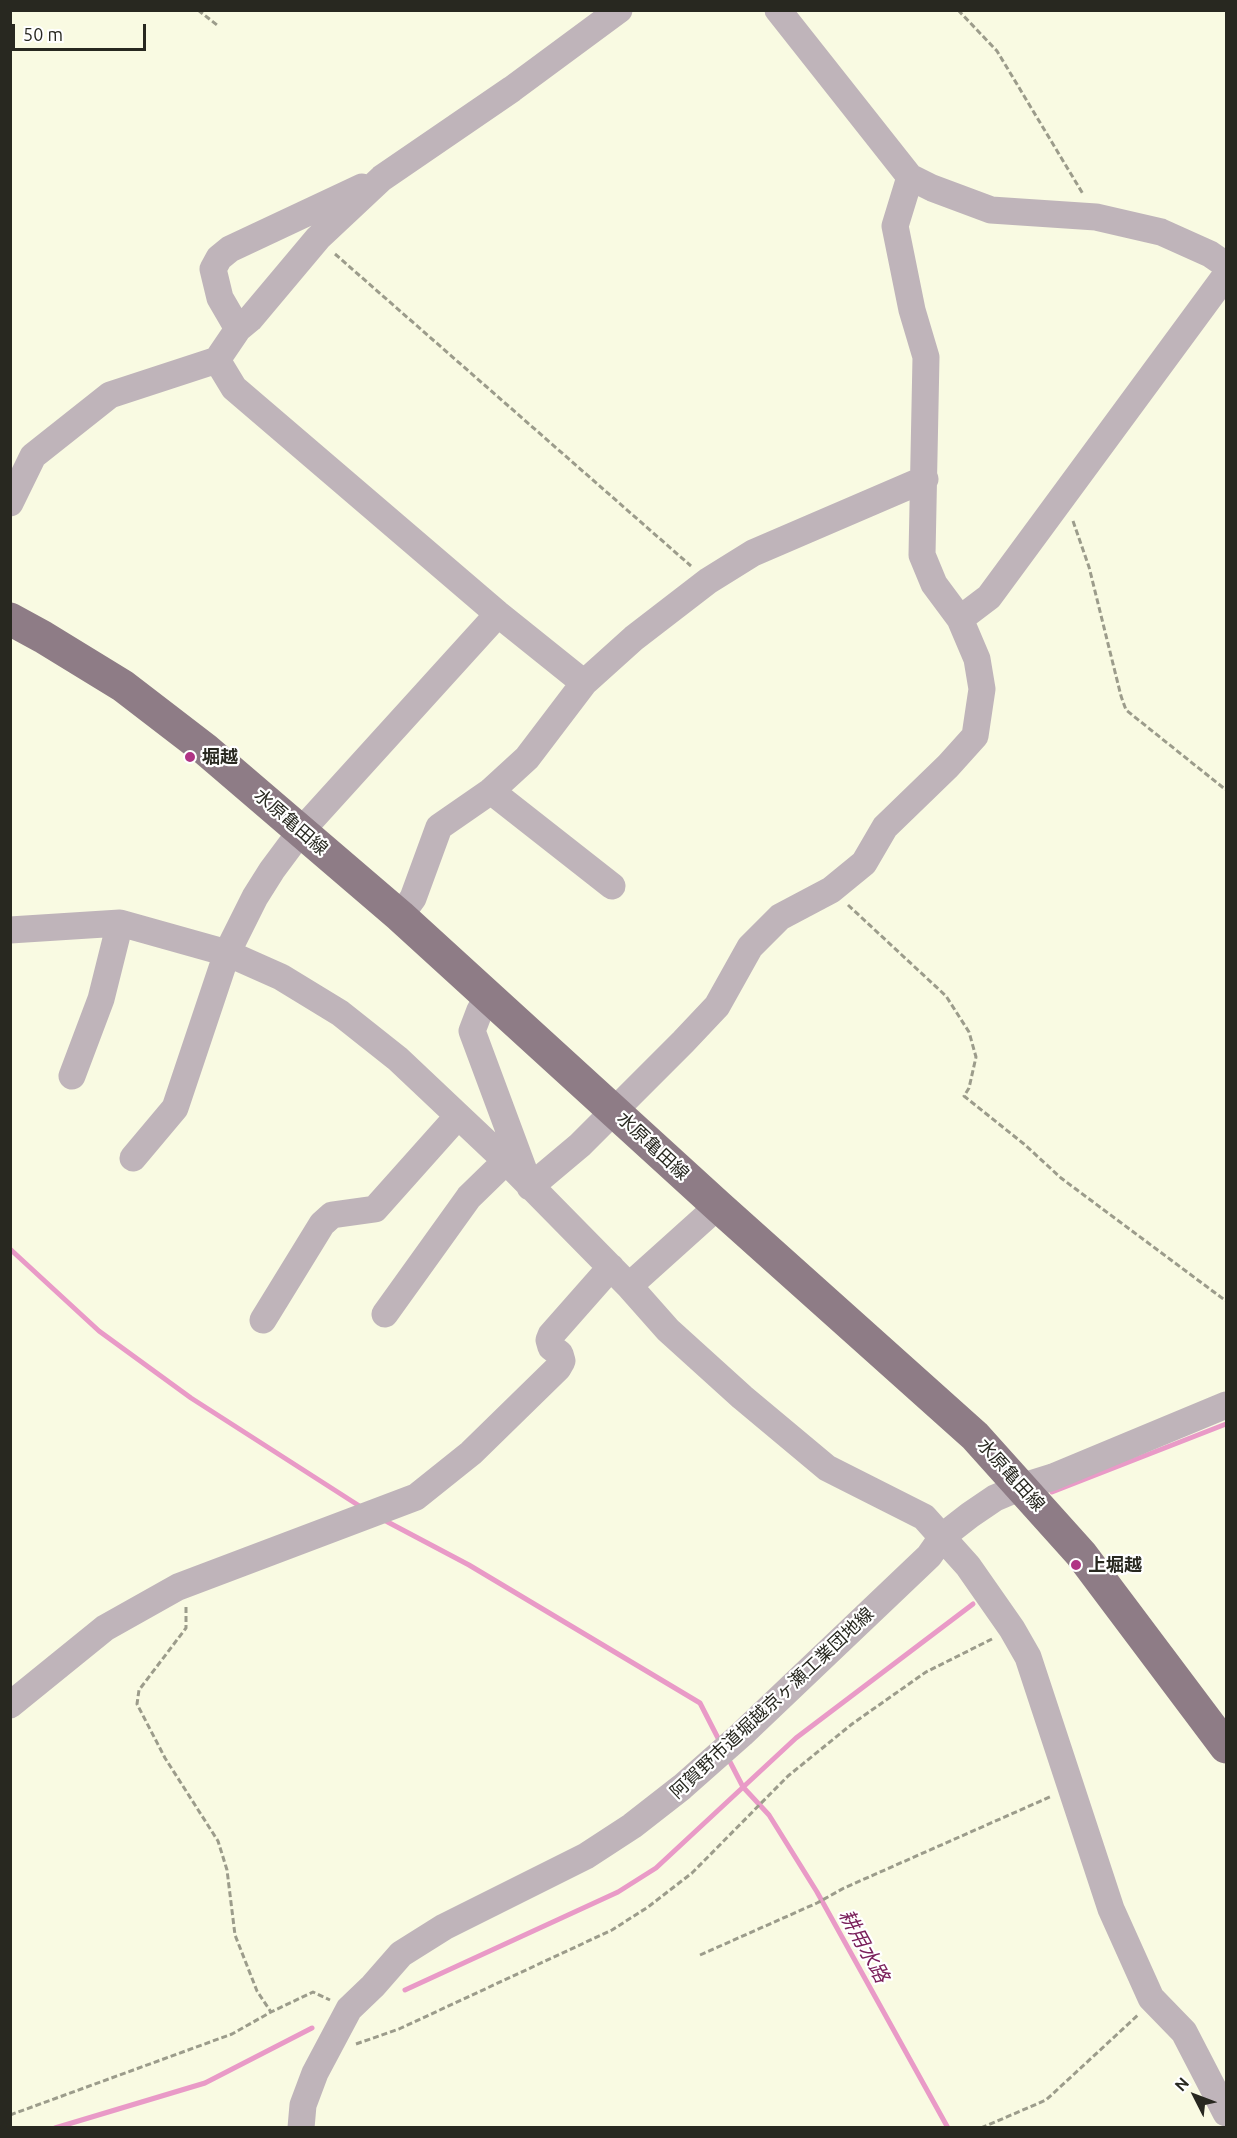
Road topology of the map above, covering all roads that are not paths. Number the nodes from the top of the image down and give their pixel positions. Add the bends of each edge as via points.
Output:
1 (619, 10) edge
2 (778, 10) edge
3 (910, 177) junction
4 (382, 178) junction
5 (1227, 265) edge
6 (1227, 275) edge
7 (238, 329) junction
8 (217, 360) junction
9 (925, 479) junction
10 (10, 503) edge
11 (498, 614) junction
12 (10, 619) edge
13 (960, 619) junction
14 (584, 683) junction
15 (491, 791) junction
16 (301, 831) junction
17 (612, 886) dead end
18 (400, 916) junction
19 (120, 923) junction
20 (10, 930) edge
21 (227, 953) junction
22 (491, 1000) junction
23 (72, 1076) dead end
24 (615, 1111) junction
25 (458, 1116) junction
26 (133, 1158) dead end
27 (506, 1161) junction
28 (530, 1187) junction
29 (718, 1206) junction
30 (620, 1276) junction
31 (385, 1314) dead end
32 (263, 1320) dead end
33 (1227, 1405) edge
34 (1021, 1487) junction
35 (943, 1536) junction
36 (10, 1705) edge
37 (1227, 1747) edge
38 (1227, 2113) edge
39 (301, 2127) edge

1 - 4 street
2 - 3 street
3 - 5 street via 991,210 1096,217 1161,232
3 - 9 street via 895,226 926,357
4 - 7 street via 318,238
4 - 7 street via 239,244 219,258 213,269 220,298
6 - 13 street via 989,597
7 - 8 street
8 - 10 street via 110,395 33,456
8 - 11 street via 234,388
9 - 13 street via 922,555 934,584
9 - 14 street via 753,553 708,581
11 - 14 street
11 - 16 street
12 - 16 main road, 水原亀田線 via 123,686 205,748
13 - 24 street via 977,659 982,689 975,736 885,827 864,863 831,890 780,917 750,947 717,1006
14 - 15 street via 527,758
15 - 17 street
15 - 18 street via 439,827 413,898
16 - 18 main road, 水原亀田線
16 - 21 street via 255,897
18 - 22 main road, 水原亀田線
19 - 20 street
19 - 21 street
19 - 23 street via 101,999
21 - 25 street via 281,976 340,1013 398,1059
21 - 26 street via 175,1108
22 - 24 main road, 水原亀田線
22 - 28 street via 480,1010 472,1031
24 - 28 street
24 - 29 main road, 水原亀田線
25 - 27 street
25 - 32 street via 375,1209 332,1215 322,1224
27 - 28 street
27 - 31 street via 469,1197
28 - 30 street
29 - 30 street
29 - 34 main road, 水原亀田線 via 975,1436
30 - 35 street via 668,1330 827,1468 924,1517
30 - 36 street via 550,1335 551,1347 562,1361 558,1368 471,1453 416,1497 178,1587 105,1628
33 - 34 street, 阿賀野市道堀越京ヶ瀬工業団地線
34 - 35 street, 阿賀野市道堀越京ヶ瀬工業団地線 via 995,1498
34 - 37 main road, 水原亀田線 via 1081,1554
35 - 38 street via 968,1566 1028,1657 1111,1909 1151,1998 1184,2032
35 - 39 street, 阿賀野市道堀越京ヶ瀬工業団地線 via 929,1556 742,1734 632,1826 586,1856 444,1927 401,1954 349,2009 315,2073 303,2105

